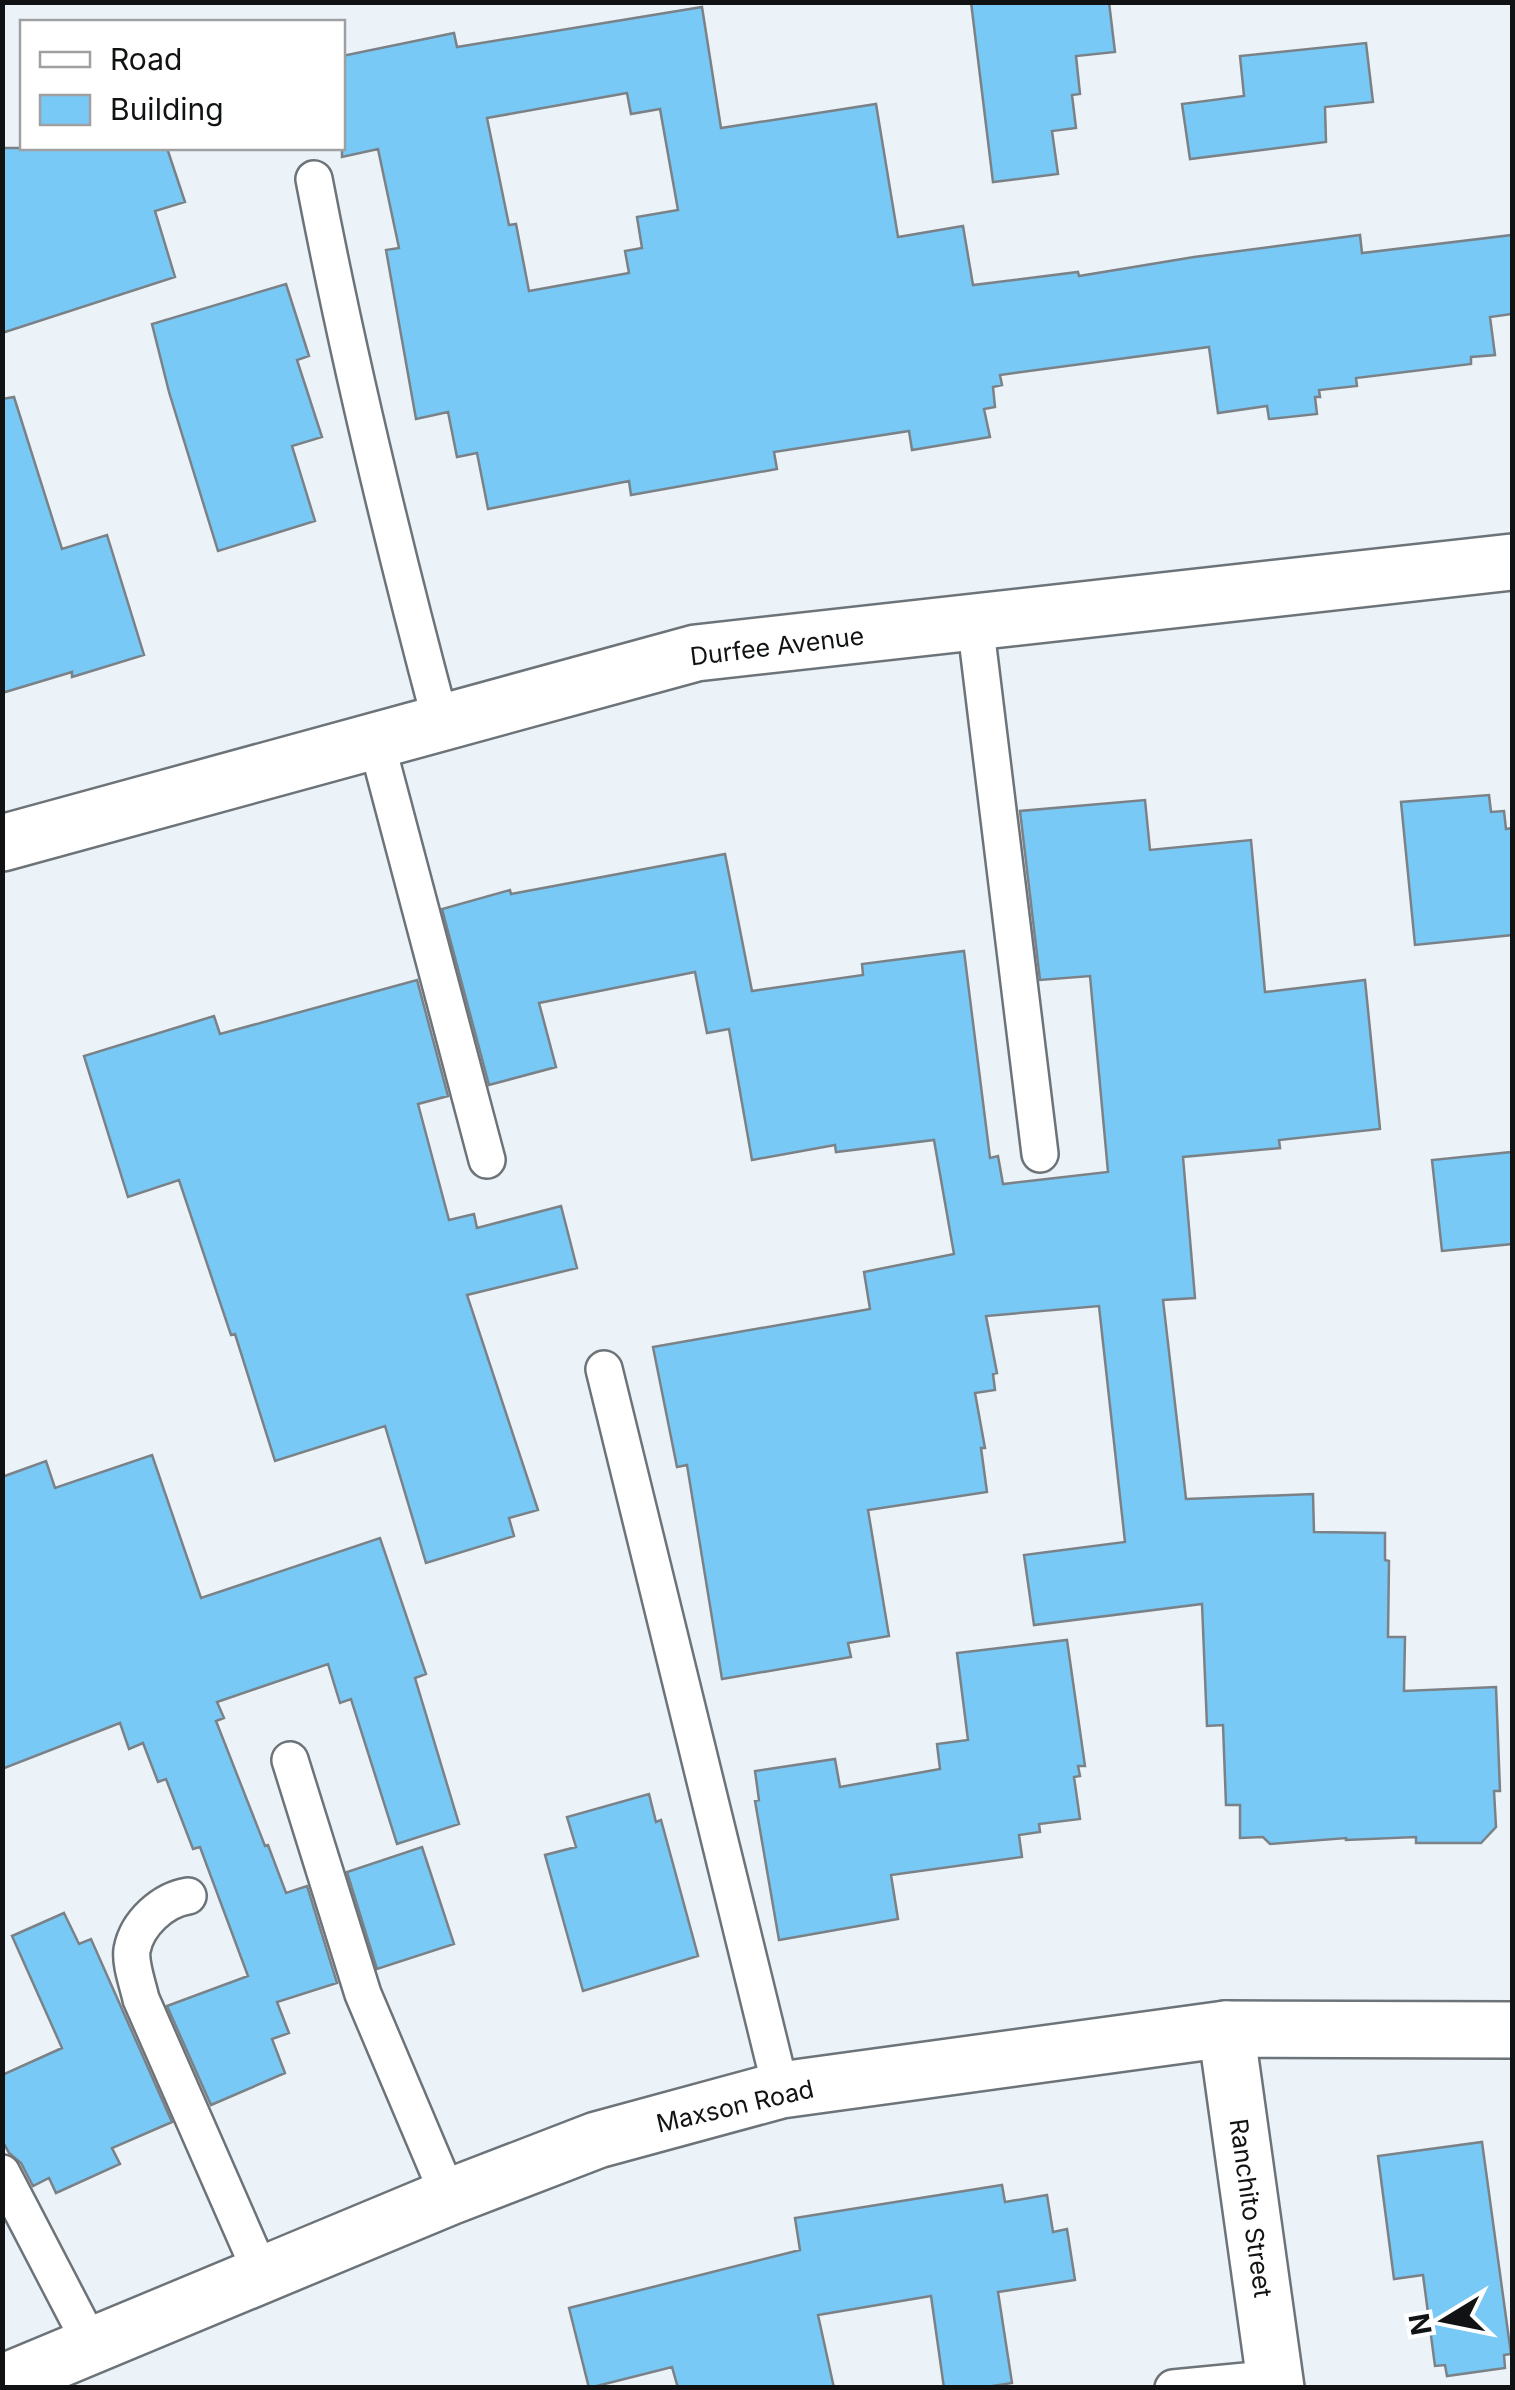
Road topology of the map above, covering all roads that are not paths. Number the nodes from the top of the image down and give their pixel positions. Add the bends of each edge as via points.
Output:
1 (314, 180) dead end
2 (1512, 562) edge
3 (976, 622) junction
4 (441, 723) junction
5 (376, 741) junction
6 (2, 843) edge
7 (1040, 1154) dead end
8 (487, 1160) dead end
9 (604, 1369) dead end
10 (290, 1760) dead end
11 (188, 1896) dead end
12 (1226, 2029) junction
13 (1512, 2030) edge
14 (781, 2090) junction
15 (2, 2172) edge
16 (450, 2197) junction
17 (262, 2275) junction
18 (92, 2346) junction
19 (2, 2383) edge
20 (1276, 2383) edge
21 (1173, 2388) edge

1 - 4 lane
2 - 3 street, Durfee Avenue
3 - 4 street, Durfee Avenue via 696,653
3 - 7 lane
4 - 5 street, Durfee Avenue
5 - 6 street, Durfee Avenue
5 - 8 lane
9 - 14 lane
10 - 16 lane via 362,1994
11 - 17 lane via 169,1899 143,1925 131,1952 141,1999
12 - 13 street, Maxson Road
12 - 14 street, Maxson Road
12 - 20 street, Ranchito Street
14 - 16 street, Maxson Road via 598,2140
15 - 18 lane
16 - 17 street, Maxson Road
17 - 18 street, Maxson Road
18 - 19 street, Maxson Road
20 - 21 lane

